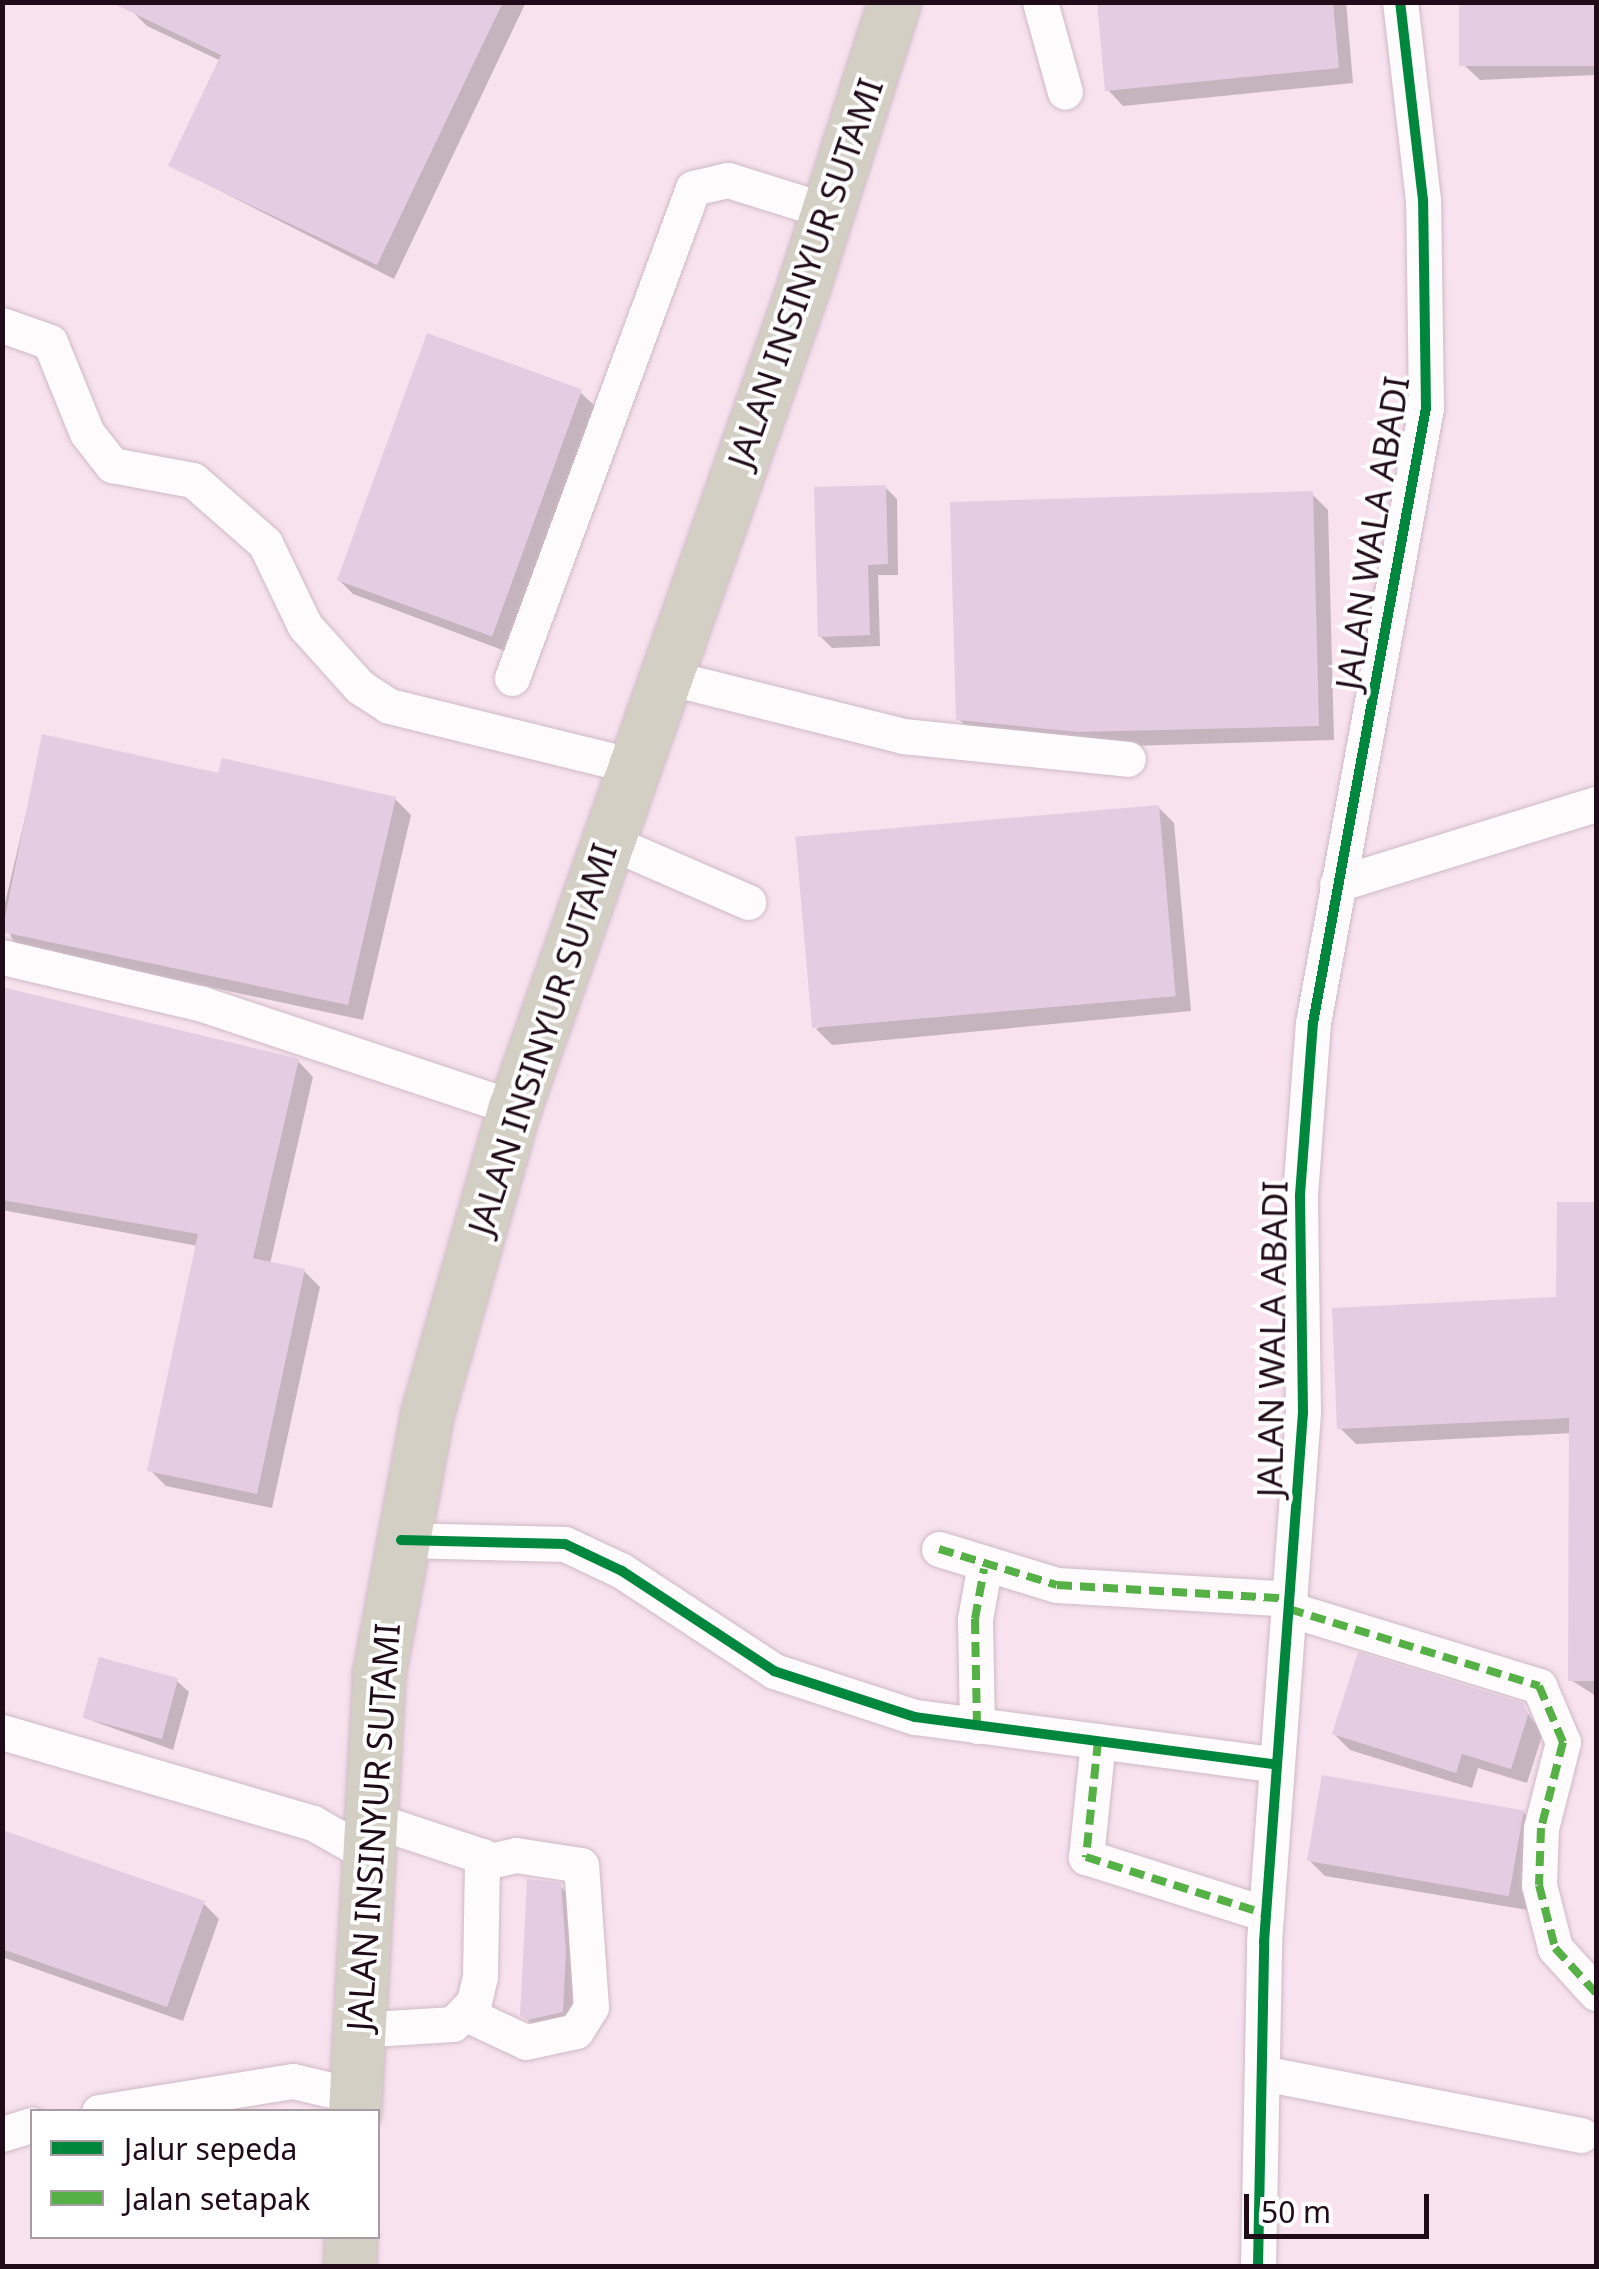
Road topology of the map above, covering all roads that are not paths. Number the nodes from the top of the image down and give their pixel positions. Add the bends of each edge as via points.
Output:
1 (895, 2) edge
2 (1040, 2) edge
3 (1400, 2) edge
4 (1065, 92) dead end
5 (830, 212) junction
6 (2, 325) edge
7 (662, 676) junction
8 (512, 678) dead end
9 (1128, 759) dead end
10 (630, 766) junction
11 (1596, 804) edge
12 (608, 841) junction
13 (1337, 884) junction
14 (748, 902) dead end
15 (2, 957) edge
16 (514, 1108) junction
17 (400, 1540) junction
18 (938, 1550) dead end
19 (984, 1570) junction
20 (1290, 1604) junction
21 (977, 1726) junction
22 (2, 1732) edge
23 (1098, 1742) junction
24 (1274, 1764) junction
25 (374, 1839) junction
26 (486, 1862) junction
27 (1266, 1914) junction
28 (1596, 1993) edge
29 (466, 2014) junction
30 (356, 2030) junction
31 (1262, 2072) junction
32 (355, 2104) edge
33 (119, 2109) edge
34 (30, 2126) edge
35 (2, 2134) edge
36 (1580, 2135) dead end
37 (351, 2239) edge
38 (350, 2266) edge
39 (1258, 2266) edge

1 - 5 highway, JALAN INSINYUR SUTAMI
2 - 4 street
3 - 13 street, JALAN WALA ABADI via 1423,200 1426,408
5 - 7 highway, JALAN INSINYUR SUTAMI
5 - 8 street via 728,180 693,188
6 - 10 street via 50,342 88,433 112,465 192,480 265,543 305,626 360,687 389,706
7 - 9 street via 903,736
7 - 10 highway, JALAN INSINYUR SUTAMI
10 - 12 highway, JALAN INSINYUR SUTAMI
11 - 13 street
12 - 14 street
12 - 16 highway, JALAN INSINYUR SUTAMI
13 - 20 street, JALAN WALA ABADI via 1313,1023 1300,1195 1303,1412
15 - 16 street via 202,1004
16 - 17 highway, JALAN INSINYUR SUTAMI
17 - 21 street via 565,1544 622,1571 774,1671 833,1696
17 - 25 highway, JALAN INSINYUR SUTAMI via 378,1676
18 - 19 street
19 - 20 street via 1176,1597
19 - 21 street via 974,1619
20 - 24 street, JALAN WALA ABADI
20 - 28 street via 1539,1686 1563,1742 1541,1828 1539,1885 1555,1948
21 - 23 street
22 - 25 street
23 - 24 street
23 - 27 street via 1086,1858
24 - 27 street, JALAN WALA ABADI
25 - 26 street
25 - 30 highway, JALAN INSINYUR SUTAMI
26 - 29 street via 480,1976
26 - 29 street via 516,1855 581,1865 591,2007 576,2031 526,2042
27 - 31 street, JALAN WALA ABADI
29 - 30 street via 434,2032
30 - 32 highway, JALAN INSINYUR SUTAMI
31 - 36 street
31 - 39 street, JALAN WALA ABADI
32 - 33 street via 293,2081
34 - 35 street
37 - 38 highway

